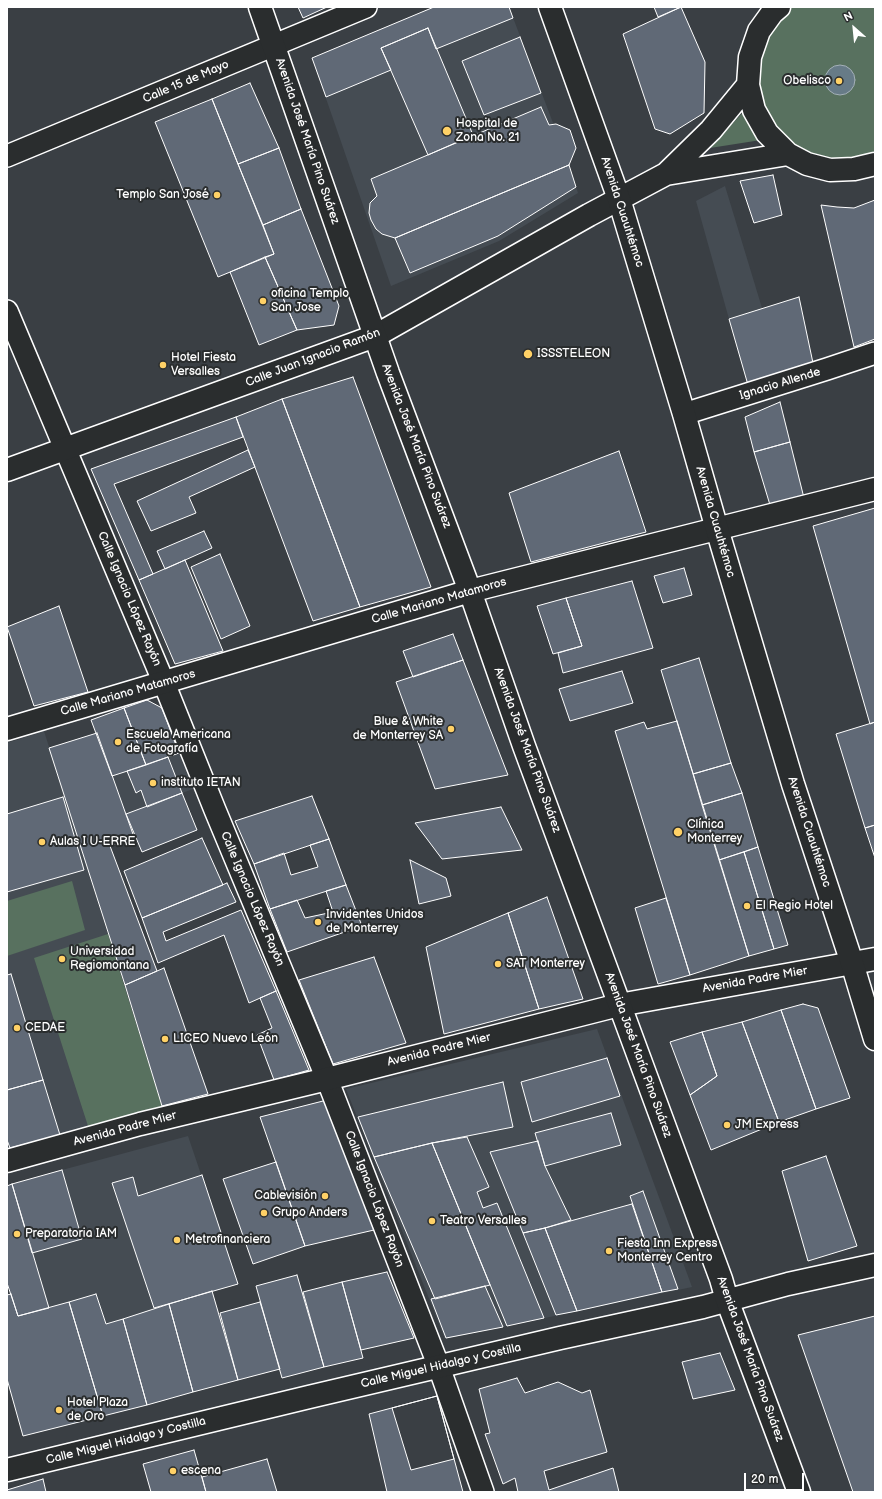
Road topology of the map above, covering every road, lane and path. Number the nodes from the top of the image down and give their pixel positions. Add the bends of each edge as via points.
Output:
1 (260, 7) edge
2 (366, 7) edge
3 (550, 7) edge
4 (779, 7) edge
5 (273, 46) junction
6 (748, 85) junction
7 (788, 154) junction
8 (7, 156) edge
9 (875, 164) edge
10 (666, 174) junction
11 (619, 199) junction
12 (7, 311) edge
13 (375, 336) junction
14 (875, 353) edge
15 (684, 414) junction
16 (65, 449) junction
17 (7, 470) edge
18 (875, 489) edge
19 (717, 529) junction
20 (470, 591) junction
21 (164, 683) junction
22 (7, 729) edge
23 (875, 959) edge
24 (852, 963) junction
25 (619, 1005) junction
26 (875, 1039) edge
27 (327, 1079) junction
28 (7, 1161) edge
29 (875, 1265) edge
30 (727, 1300) junction
31 (439, 1367) junction
32 (7, 1470) edge
33 (483, 1492) edge
34 (799, 1492) edge

1 - 5 main road, Avenida José María Pino Suárez
2 - 5 street, Calle 15 de Mayo
3 - 11 main road, Avenida Cuauhtémoc
4 - 6 main road via 759,31 750,57
5 - 8 street, Calle 15 de Mayo
5 - 13 main road, Avenida José María Pino Suárez
6 - 7 main road via 754,110 767,133
6 - 10 main road, Calle Juan Ignacio Ramón via 711,130
7 - 9 main road via 807,164 830,170 854,170
7 - 10 main road, Calle Juan Ignacio Ramón
10 - 11 main road, Calle Juan Ignacio Ramón
11 - 13 main road, Calle Juan Ignacio Ramón
11 - 15 main road, Avenida Cuauhtémoc
12 - 16 street, Calle Ignacio López Rayón
13 - 16 main road, Calle Juan Ignacio Ramón
13 - 20 main road, Avenida José María Pino Suárez
14 - 15 street, Ignacio Allende
15 - 19 main road, Avenida Cuauhtémoc
16 - 17 main road, Calle Juan Ignacio Ramón
16 - 21 street, Calle Ignacio López Rayón
18 - 19 main road, Calle Mariano Matamoros
19 - 20 main road, Calle Mariano Matamoros
19 - 24 main road, Avenida Cuauhtémoc via 793,784
20 - 21 main road, Calle Mariano Matamoros
20 - 25 main road, Avenida José María Pino Suárez
21 - 22 main road, Calle Mariano Matamoros
21 - 27 street, Calle Ignacio López Rayón
23 - 24 main road, Avenida Padre Mier
24 - 25 main road, Avenida Padre Mier
24 - 26 main road, Avenida Cuauhtémoc
25 - 27 main road, Avenida Padre Mier
25 - 30 main road, Avenida José María Pino Suárez
27 - 28 main road, Avenida Padre Mier via 140,1124
27 - 31 street, Calle Ignacio López Rayón
29 - 30 main road, Calle Miguel Hidalgo y Costilla
30 - 31 main road, Calle Miguel Hidalgo y Costilla
30 - 34 main road, Avenida José María Pino Suárez
31 - 32 main road, Calle Miguel Hidalgo y Costilla
31 - 33 street, Calle Ignacio López Rayón

